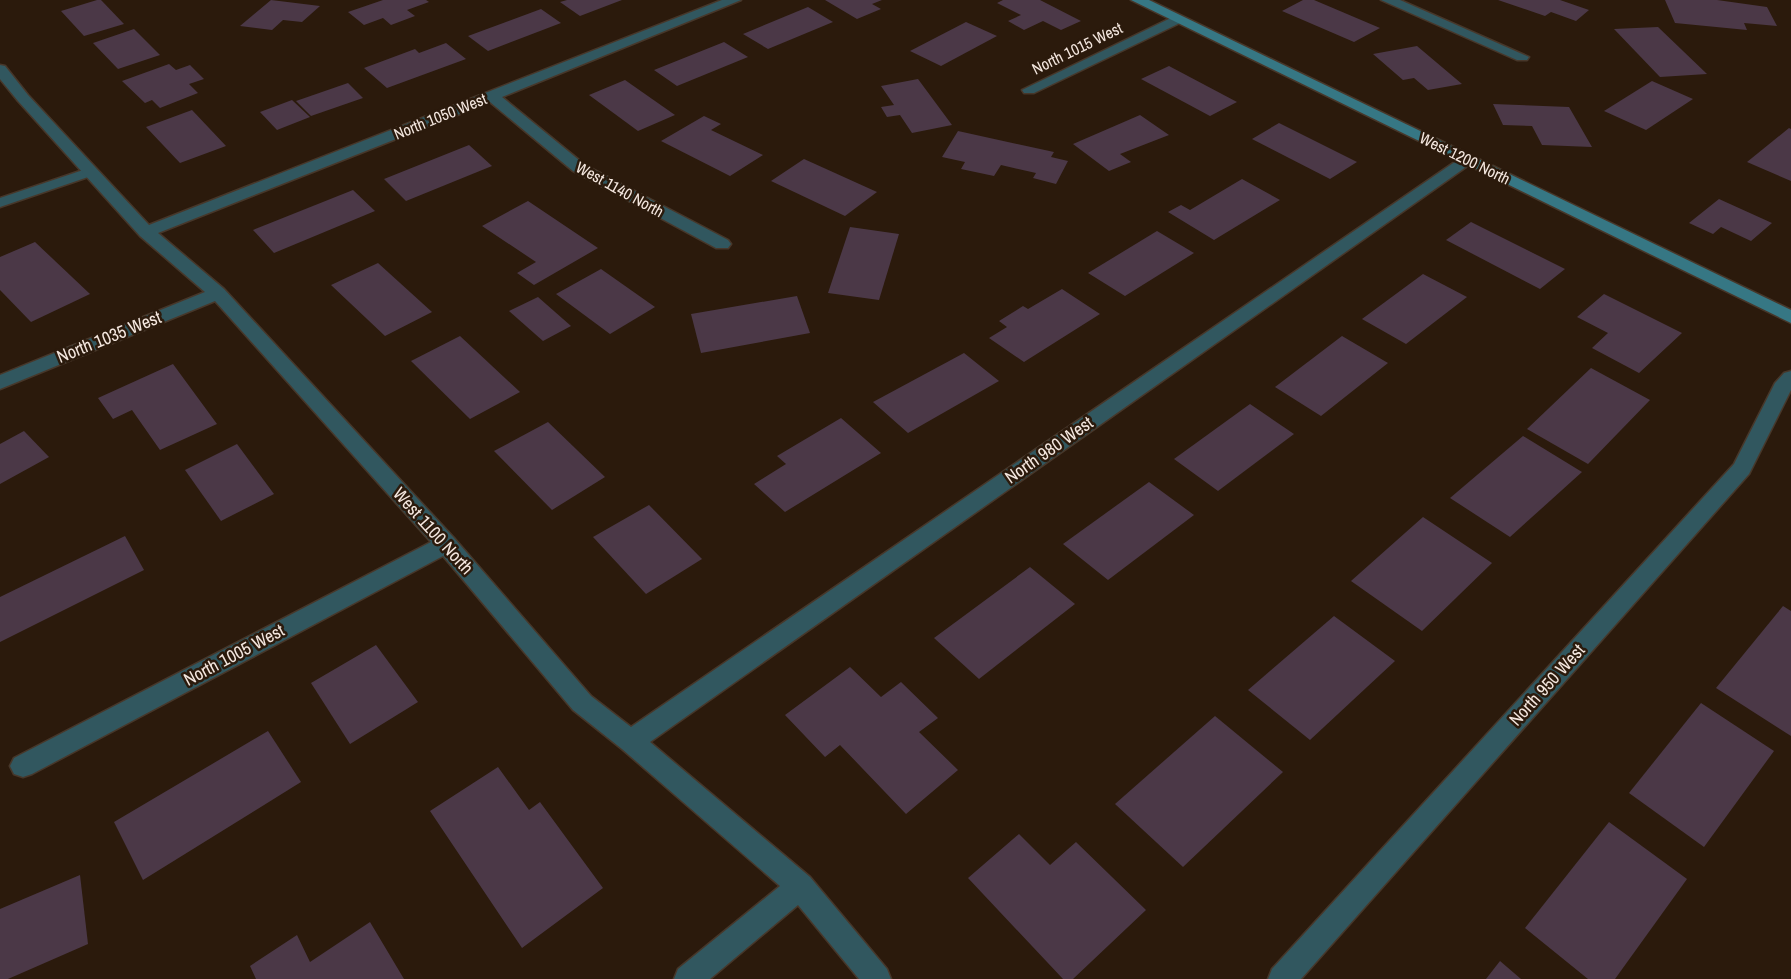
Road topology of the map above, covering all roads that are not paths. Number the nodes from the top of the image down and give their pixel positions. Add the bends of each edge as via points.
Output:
1 (734, 0) edge
2 (1138, 0) edge
3 (1388, 0) edge
4 (1177, 19) junction
5 (1522, 57) dead end
6 (0, 69) edge
7 (1029, 90) dead end
8 (492, 96) junction
9 (1468, 160) junction
10 (89, 172) junction
11 (0, 203) edge
12 (146, 232) junction
13 (722, 244) dead end
14 (218, 293) junction
15 (1791, 317) edge
16 (1791, 378) edge
17 (0, 382) edge
18 (446, 544) junction
19 (631, 741) junction
20 (23, 766) dead end
21 (800, 886) junction
22 (688, 979) edge
23 (877, 979) edge
24 (1282, 979) edge

1 - 8 street, North 1050 West
2 - 4 street, West 1200 North
3 - 5 street
4 - 7 street, North 1015 West
4 - 9 street, West 1200 North
6 - 10 street, West 1100 North
8 - 12 street, North 1050 West
8 - 13 street, West 1140 North via 579,168
9 - 15 street, West 1200 North
9 - 19 street, North 980 West
10 - 11 lane
10 - 12 street, West 1100 North
12 - 14 street, West 1100 North
14 - 17 street, North 1035 West
14 - 18 street, West 1100 North
16 - 24 street, North 950 West via 1742,469
18 - 19 street, West 1100 North via 582,703
18 - 20 street, North 1005 West
19 - 21 street, West 1100 North
21 - 22 street
21 - 23 street, West 1100 North

